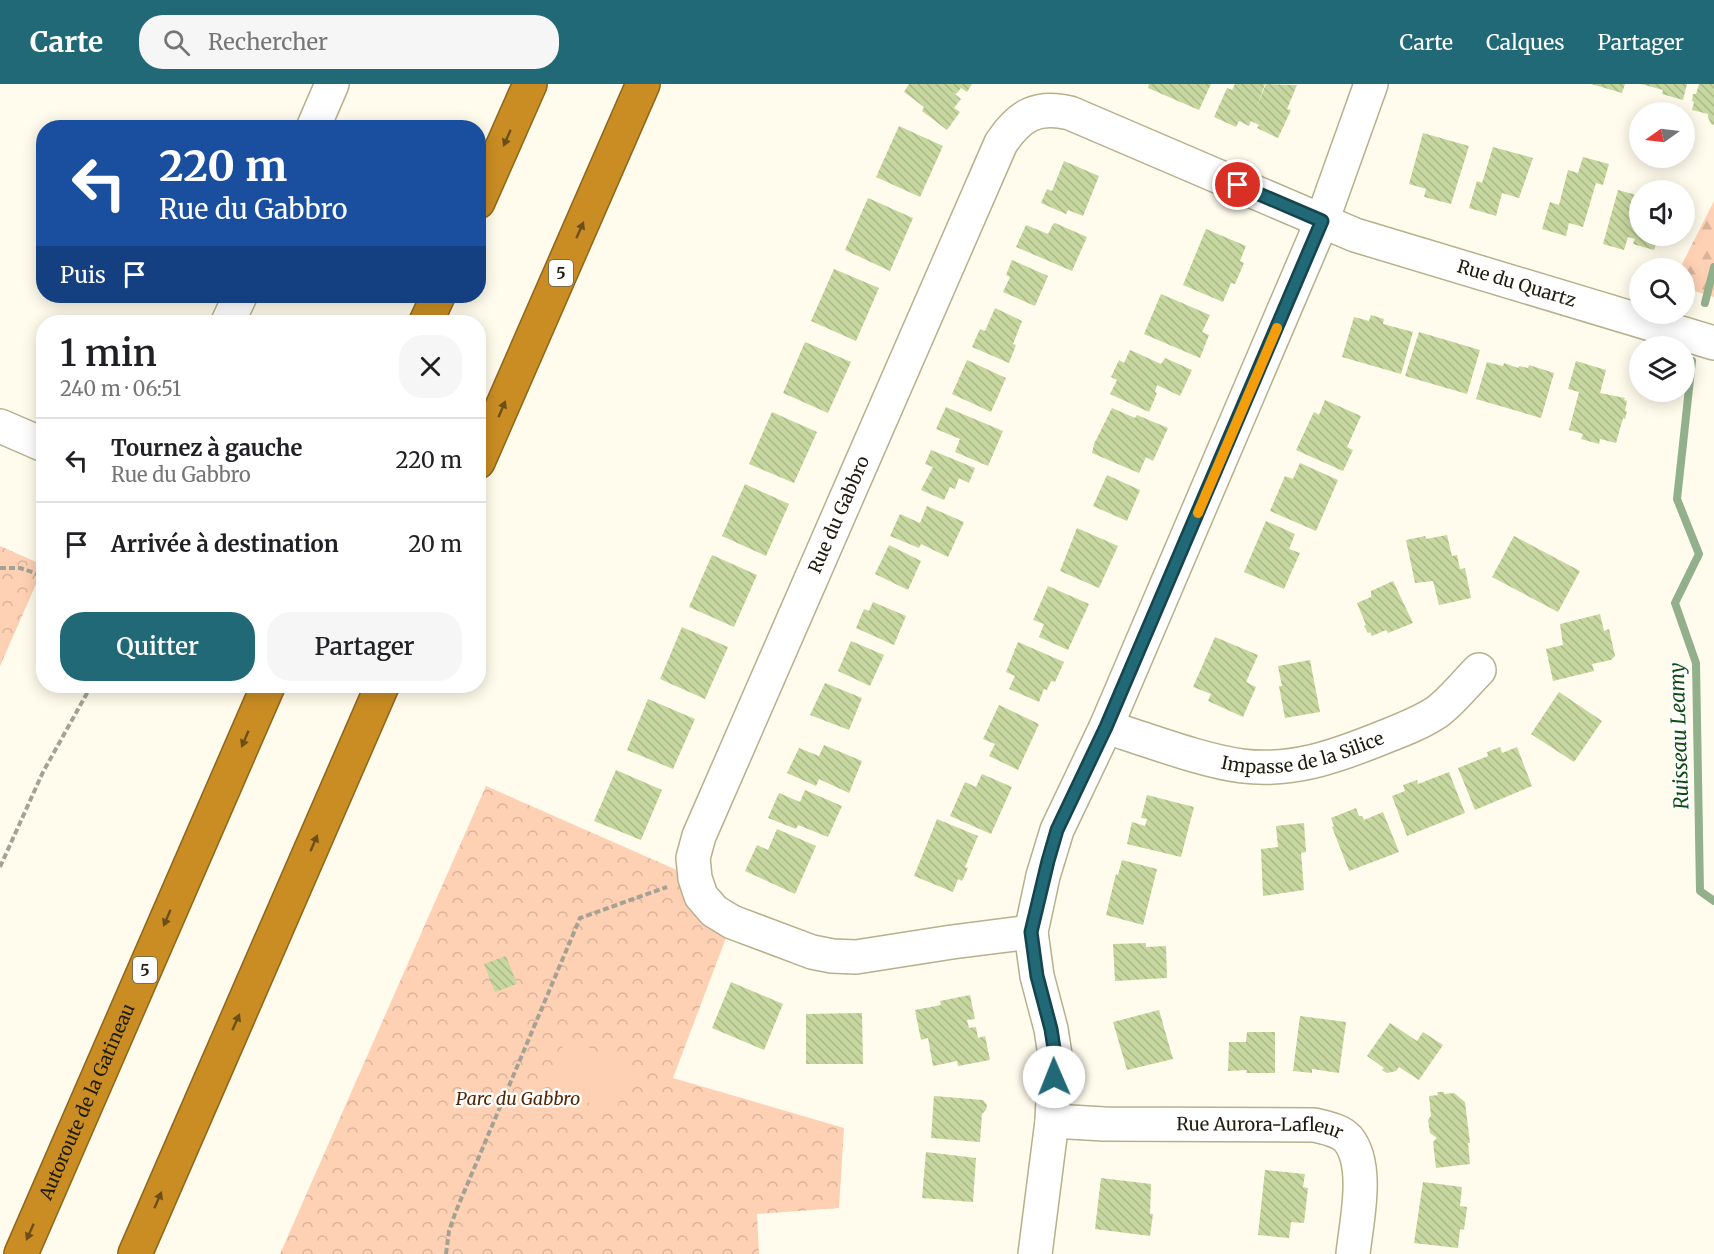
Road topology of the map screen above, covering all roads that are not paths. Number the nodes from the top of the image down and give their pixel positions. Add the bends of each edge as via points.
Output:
1 (332, 84) edge
2 (530, 84) edge
3 (643, 84) edge
4 (1371, 84) edge
5 (316, 120) edge
6 (486, 184) edge
7 (1322, 221) junction
8 (1714, 343) edge
9 (0, 426) edge
10 (36, 442) edge
11 (486, 444) edge
12 (1479, 670) dead end
13 (265, 693) edge
14 (379, 693) edge
15 (1106, 727) junction
16 (1031, 932) junction
17 (1052, 1121) junction
18 (21, 1254) edge
19 (135, 1254) edge
20 (1035, 1254) edge
21 (1353, 1254) edge

1 - 5 street
2 -> 6 highway
11 -> 3 highway, 5
4 - 7 street
7 - 8 street, Rue du Quartz via 1355,235
7 - 15 street
7 - 16 street, Rue du Gabbro via 1070,113 1038,110 1010,130 699,836 693,858 701,896 714,911 732,922 812,952 832,956 878,955
9 - 10 street
12 - 15 street, Impasse de la Silice via 1440,710 1421,722 1330,758 1302,764 1242,766
13 -> 18 highway, Autoroute de la Gatineau / 5
19 -> 14 highway
15 - 16 street via 1057,830
16 - 17 street via 1055,1055
17 - 20 street
17 - 21 street, Rue Aurora-Lafleur via 1314,1125 1334,1130 1348,1139 1357,1157 1360,1178

